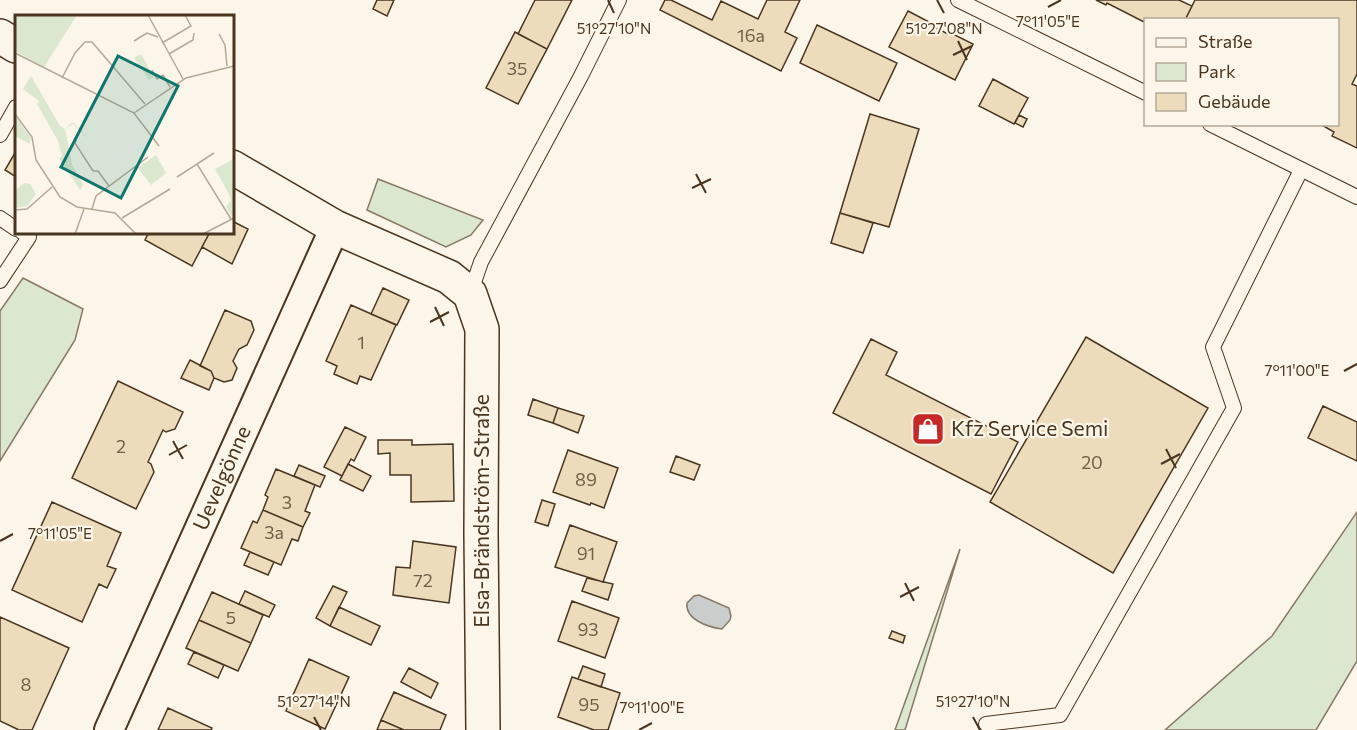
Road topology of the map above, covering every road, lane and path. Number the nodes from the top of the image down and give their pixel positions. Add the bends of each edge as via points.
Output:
1 (619, 0) edge
2 (958, 0) edge
3 (0, 36) edge
4 (15, 45) edge
5 (1144, 92) edge
6 (15, 109) edge
7 (1214, 126) edge
8 (0, 135) edge
9 (234, 168) edge
10 (1301, 170) junction
11 (1357, 197) edge
12 (0, 218) edge
13 (335, 227) junction
14 (15, 228) edge
15 (25, 234) edge
16 (0, 281) edge
17 (470, 294) junction
18 (986, 724) dead end
19 (109, 730) edge
20 (483, 730) edge

1 - 17 lane via 481,262
2 - 5 lane
3 - 4 street
6 - 8 lane
7 - 10 lane
9 - 13 street
10 - 11 lane
10 - 18 lane via 1213,347 1234,408 1060,715
12 - 14 lane
13 - 17 street via 449,277
13 - 19 street, Uevelgönne
15 - 16 lane via 29,237
17 - 20 street, Elsa-Brändström-Straße via 482,329

